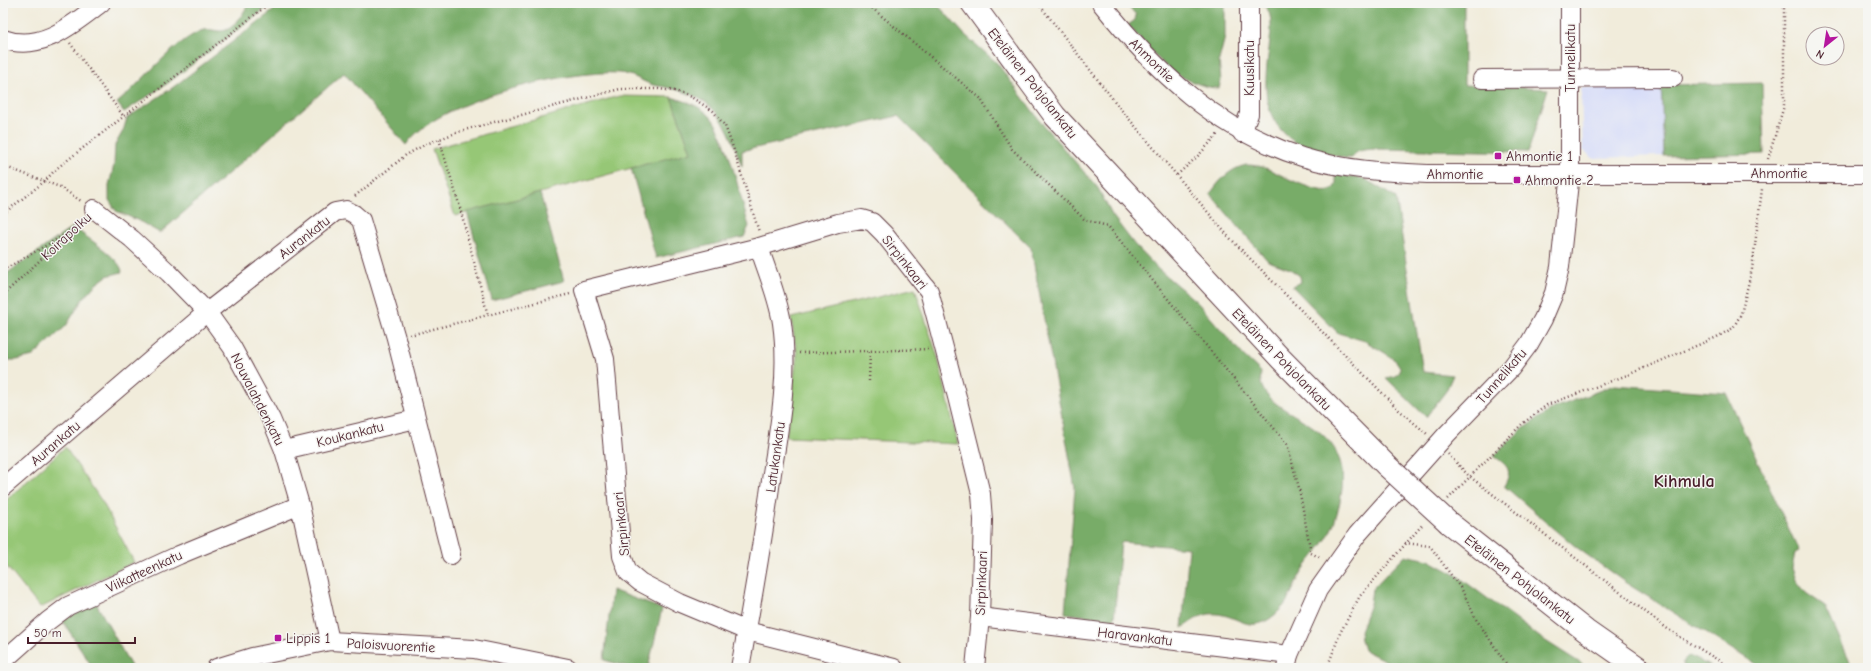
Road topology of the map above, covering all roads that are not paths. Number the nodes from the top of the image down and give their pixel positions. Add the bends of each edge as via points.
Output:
1 (101, 3) edge
2 (972, 3) edge
3 (1101, 3) edge
4 (1249, 3) edge
5 (1570, 3) edge
6 (3, 39) edge
7 (1674, 78) dead end
8 (1482, 79) dead end
9 (1570, 79) junction
10 (1242, 133) junction
11 (1570, 173) junction
12 (1868, 174) edge
13 (94, 209) road end
14 (132, 240) joint
15 (761, 247) junction
16 (208, 312) junction
17 (416, 418) junction
18 (284, 450) junction
19 (3, 487) edge
20 (300, 505) junction
21 (451, 555) dead end
22 (980, 617) junction
23 (747, 632) junction
24 (330, 641) junction
25 (1288, 661) edge
26 (3, 662) edge
27 (216, 668) edge
28 (568, 668) edge
29 (740, 668) edge
30 (894, 668) edge
31 (975, 668) edge
32 (1639, 668) edge

1 - 6 street via 62,31 39,41 15,43
2 - 32 main road, Eteläinen Pohjolankatu, bridge via 1055,116 1281,359 1387,466 1580,627
3 - 10 street, Ahmontie via 1131,41 1183,90
4 - 10 street, Kuusikatu via 1249,114
5 - 9 street, Tunnelikatu
7 - 9 street
8 - 9 street
9 - 11 street, Tunnelikatu
10 - 11 street, Ahmontie via 1304,158 1372,170 1428,174
11 - 12 street, Ahmontie
11 - 25 street, Tunnelikatu via 1560,267 1554,293 1529,344 1512,368 1447,434 1357,535 1318,590
13 - 14 street, Koirapolku
14 - 16 street, Nouvalahdenkatu
15 - 22 street, Sirpinkaari via 838,223 862,219 872,222 884,234 928,291 981,494 983,520
15 - 23 street, Latukankatu via 782,323 784,367 780,422
15 - 23 street, Sirpinkaari via 584,290 605,359 622,556 628,572 640,582 680,603
16 - 17 street, Aurankatu via 335,212 346,210 354,214 361,220 396,338
16 - 18 street, Nouvalahdenkatu via 232,347 271,418
16 - 19 street, Aurankatu
17 - 18 street, Koukankatu
17 - 21 street, Aurankatu
18 - 20 street, Nouvalahdenkatu
20 - 24 street, Nouvalahdenkatu
20 - 26 street, Viikatteenkatu via 179,555 68,606
22 - 25 street, Haravankatu
22 - 31 street, Sirpinkaari
23 - 29 street, Latukankatu
23 - 30 street, Sirpinkaari
24 - 27 street, Paloisvuorentie via 252,657
24 - 28 street, Paloisvuorentie via 474,649

